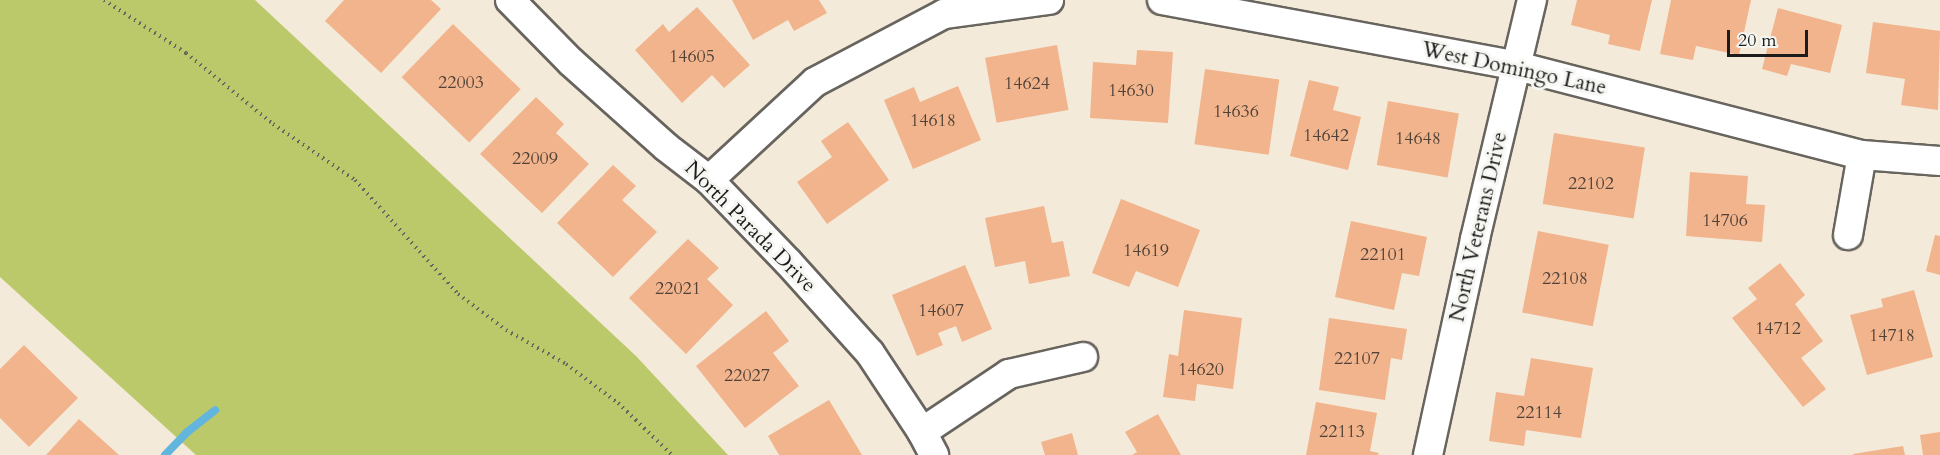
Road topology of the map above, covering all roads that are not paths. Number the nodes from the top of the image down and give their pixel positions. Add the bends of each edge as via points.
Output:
1 (510, 0) edge
2 (1049, 0) edge
3 (1162, 0) edge
4 (1532, 0) edge
5 (1517, 66) junction
6 (1862, 154) junction
7 (1940, 161) edge
8 (709, 180) junction
9 (1848, 235) dead end
10 (1083, 357) dead end
11 (928, 443) edge
12 (1428, 455) edge

1 - 8 street, North Parada Drive via 571,62
2 - 8 street via 944,14 825,76
3 - 5 street, West Domingo Lane
4 - 5 street, North Veterans Drive
5 - 6 street, West Domingo Lane
5 - 12 street, North Veterans Drive
6 - 7 street, West Domingo Lane
6 - 9 street
8 - 11 street, North Parada Drive via 870,353
10 - 11 street via 1009,374

